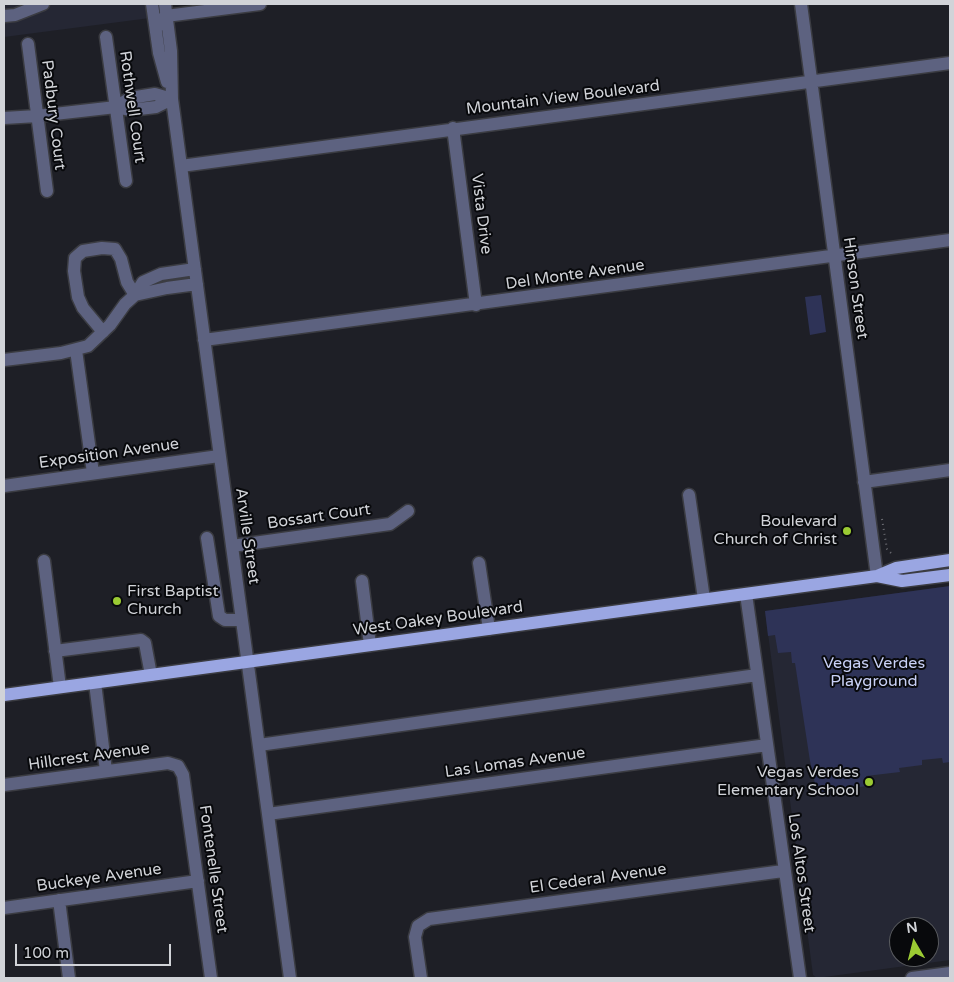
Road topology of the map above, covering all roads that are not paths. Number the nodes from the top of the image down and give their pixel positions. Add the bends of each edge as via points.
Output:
1 (43, 4) edge
2 (152, 4) edge
3 (260, 4) edge
4 (801, 4) edge
5 (165, 10) edge
6 (4, 16) edge
7 (156, 29) junction
8 (106, 37) dead end
9 (28, 44) dead end
10 (950, 63) edge
11 (811, 82) junction
12 (172, 99) junction
13 (116, 107) junction
14 (37, 116) junction
15 (4, 118) edge
16 (453, 128) junction
17 (181, 166) junction
18 (126, 181) dead end
19 (47, 190) dead end
20 (950, 240) edge
21 (834, 256) junction
22 (195, 269) junction
23 (197, 284) junction
24 (135, 295) junction
25 (476, 305) junction
26 (103, 332) junction
27 (204, 340) junction
28 (76, 350) junction
29 (4, 360) edge
30 (220, 456) junction
31 (950, 470) edge
32 (93, 473) junction
33 (864, 482) junction
34 (4, 486) edge
35 (689, 495) dead end
36 (408, 511) dead end
37 (207, 538) dead end
38 (232, 546) junction
39 (44, 560) dead end
40 (950, 560) edge
41 (479, 563) dead end
42 (950, 575) edge
43 (877, 576) junction
44 (362, 581) dead end
45 (746, 594) junction
46 (704, 599) junction
47 (242, 620) junction
48 (489, 629) junction
49 (370, 645) junction
50 (55, 652) junction
51 (247, 662) junction
52 (151, 675) junction
53 (757, 675) junction
54 (95, 683) junction
55 (60, 687) junction
56 (4, 695) edge
57 (259, 745) junction
58 (767, 745) junction
59 (178, 766) joint
60 (106, 771) junction
61 (4, 785) edge
62 (268, 814) junction
63 (784, 871) junction
64 (198, 881) junction
65 (59, 900) junction
66 (4, 908) edge
67 (950, 973) edge
68 (69, 978) edge
69 (211, 978) edge
70 (290, 978) edge
71 (421, 978) edge
72 (800, 978) edge
73 (912, 978) edge

1 - 6 street
2 - 7 street, Arville Street
3 - 5 street
4 - 11 street, Hinson Street
5 - 7 street
5 - 12 street, Arville Street via 171,51
7 - 12 street, Arville Street
8 - 13 street, Rothwell Court
9 - 14 street, Padbury Court
10 - 11 street, Mountain View Boulevard
11 - 16 street, Mountain View Boulevard
11 - 21 street, Hinson Street
12 - 13 street via 155,94 132,110
12 - 17 street, Arville Street
13 - 14 street
13 - 18 street, Rothwell Court
14 - 15 street
14 - 19 street, Padbury Court
16 - 17 street, Mountain View Boulevard
16 - 25 street, Vista Drive
17 - 22 street, Arville Street
20 - 21 street, Del Monte Avenue
21 - 25 street, Del Monte Avenue
21 - 33 street, Hinson Street
22 - 23 street, Arville Street
22 - 24 street via 151,278 143,282
23 - 24 street
23 - 27 street, Arville Street
24 - 26 street
24 - 26 street via 115,249 83,251 76,258 74,271 78,297
25 - 27 street, Del Monte Avenue
26 - 28 street via 88,346
27 - 30 street, Arville Street
28 - 29 street
28 - 32 street
30 - 32 street, Exposition Avenue
30 - 38 street, Arville Street
31 - 33 street
32 - 34 street, Exposition Avenue
33 - 43 street, Hinson Street
35 - 46 street
36 - 38 street, Bossart Court via 390,524
37 - 47 street via 219,616 225,620
38 - 47 street, Arville Street
39 - 50 street
40 - 43 main road, West Oakey Boulevard via 896,568
41 - 48 street
42 - 43 main road, West Oakey Boulevard via 902,581
43 - 45 main road, West Oakey Boulevard
44 - 49 street
45 - 46 main road, West Oakey Boulevard
45 - 53 street, Los Altos Street
46 - 48 main road, West Oakey Boulevard
47 - 51 street, Arville Street
48 - 49 main road, West Oakey Boulevard
49 - 51 main road, West Oakey Boulevard
50 - 52 street via 141,640 145,643
50 - 55 street
51 - 52 main road, West Oakey Boulevard
51 - 57 street, Arville Street
52 - 54 main road, West Oakey Boulevard
53 - 57 street
53 - 58 street, Los Altos Street
54 - 55 main road, West Oakey Boulevard
54 - 60 street
55 - 56 main road, West Oakey Boulevard
57 - 62 street, Arville Street
58 - 62 street, Las Lomas Avenue
58 - 63 street, Los Altos Street
59 - 60 street, Hillcrest Avenue via 168,763
59 - 64 street, Fontenelle Street via 183,775
60 - 61 street, Hillcrest Avenue
62 - 70 street, Arville Street
63 - 71 street, El Cederal Avenue via 429,919 418,926 415,937
63 - 72 street, Los Altos Street
64 - 65 street, Buckeye Avenue
64 - 69 street, Fontenelle Street
65 - 66 street, Buckeye Avenue
65 - 68 street
67 - 73 street

